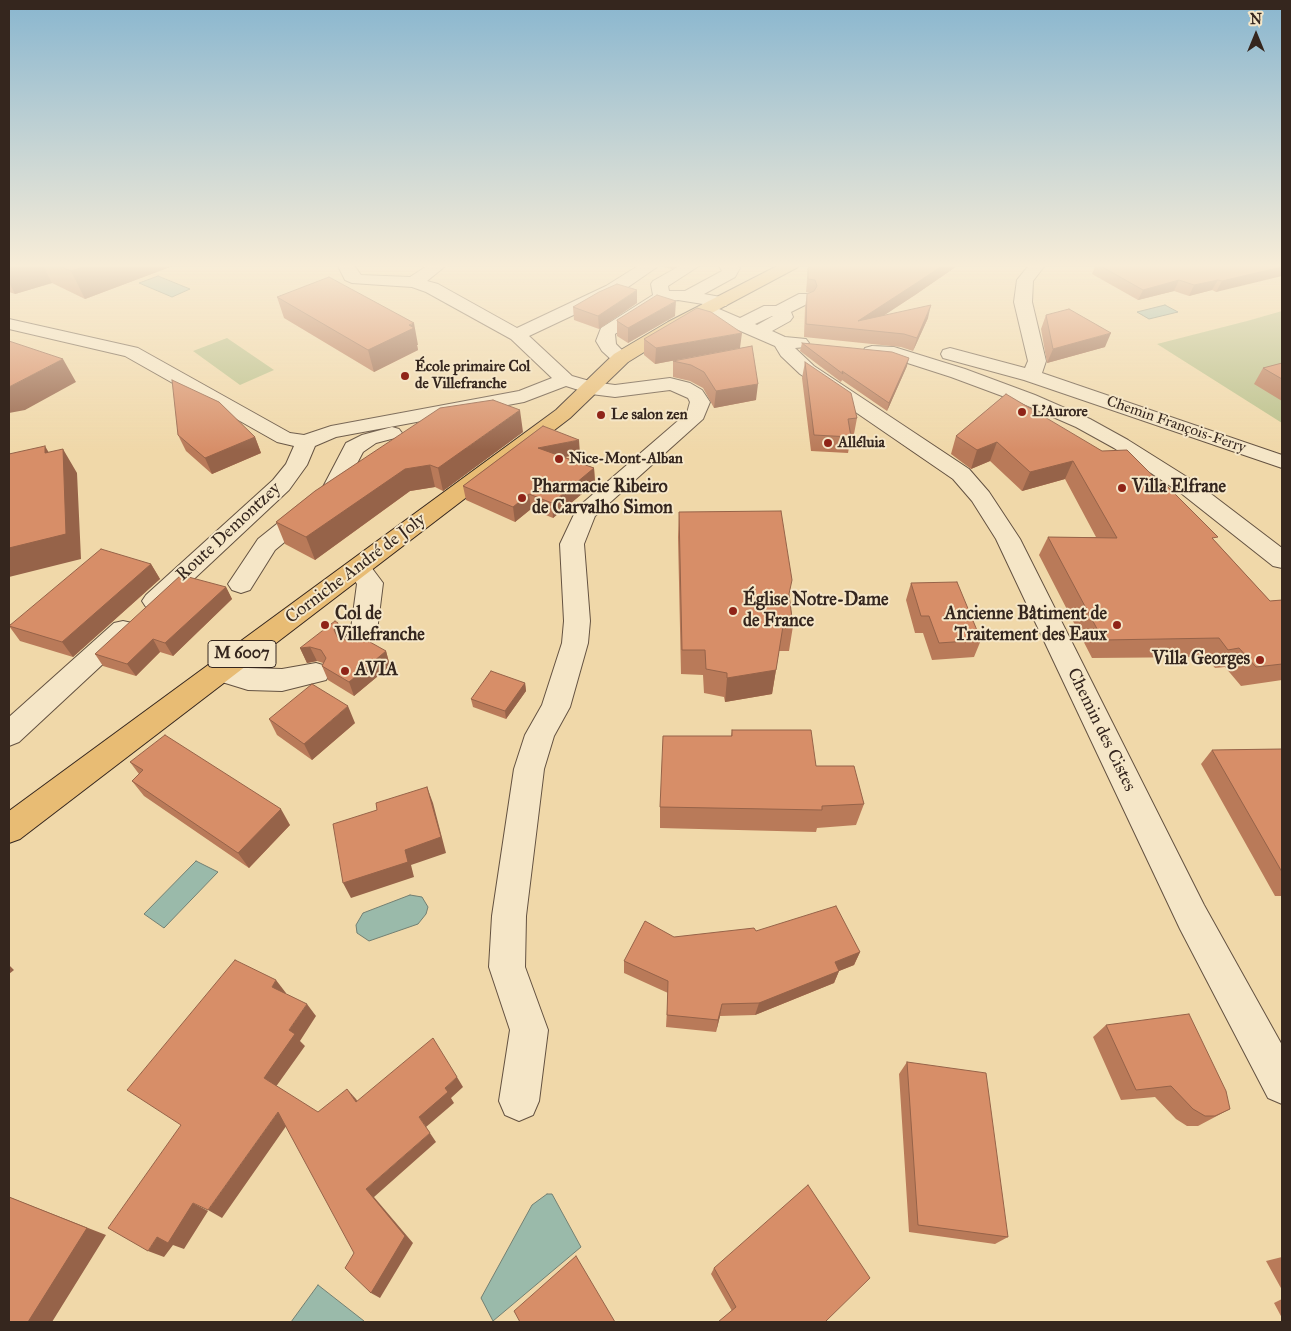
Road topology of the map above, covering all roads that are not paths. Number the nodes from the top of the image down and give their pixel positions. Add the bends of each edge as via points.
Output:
1 (18, 326) edge
2 (501, 326) edge
3 (536, 326) edge
4 (615, 326) edge
5 (677, 326) edge
6 (744, 326) edge
7 (777, 326) edge
8 (1029, 326) edge
9 (517, 335) junction
10 (766, 341) junction
11 (814, 345) edge
12 (856, 350) edge
13 (894, 353) junction
14 (621, 358) junction
15 (678, 367) dead end
16 (1031, 376) junction
17 (586, 381) junction
18 (404, 417) junction
19 (306, 442) junction
20 (1282, 462) edge
21 (1282, 560) edge
22 (358, 568) junction
23 (240, 584) dead end
24 (354, 644) edge
25 (219, 671) junction
26 (316, 673) dead end
27 (9, 734) edge
28 (9, 829) edge
29 (1282, 1084) edge
30 (519, 1102) dead end

1 - 19 street via 131,352 284,438
2 - 9 street
3 - 9 street
4 - 14 street via 606,332 605,341
5 - 14 main road, M 6007
6 - 10 street
7 - 10 street
8 - 16 street via 1037,361
9 - 17 street
10 - 11 street
10 - 29 street, Chemin des Cistes via 788,352 807,370 961,474 981,497 1008,539 1192,917
12 - 13 street
13 - 16 street, Chemin François-Ferry via 938,352
13 - 21 street via 1020,395 1083,423 1122,444 1190,489
14 - 17 main road, M 6007
15 - 17 street
16 - 20 street, Chemin François-Ferry
17 - 18 street via 524,396
17 - 22 main road, Corniche André de Joly / M 6007 via 563,414
17 - 30 street via 615,391 670,384 683,386 696,394 700,402 696,415 586,513 572,544 577,621 575,643 556,707 540,736 529,769 509,916 507,967 529,1030
18 - 19 street via 331,432
18 - 23 street via 407,430 369,439 354,448 332,491 266,545
19 - 27 street, Route Demontzey via 296,465 281,485
22 - 24 street via 370,583 364,631
22 - 25 main road, Corniche André de Joly / M 6007
25 - 26 street via 248,679 282,680
25 - 28 main road, Corniche André de Joly / M 6007

